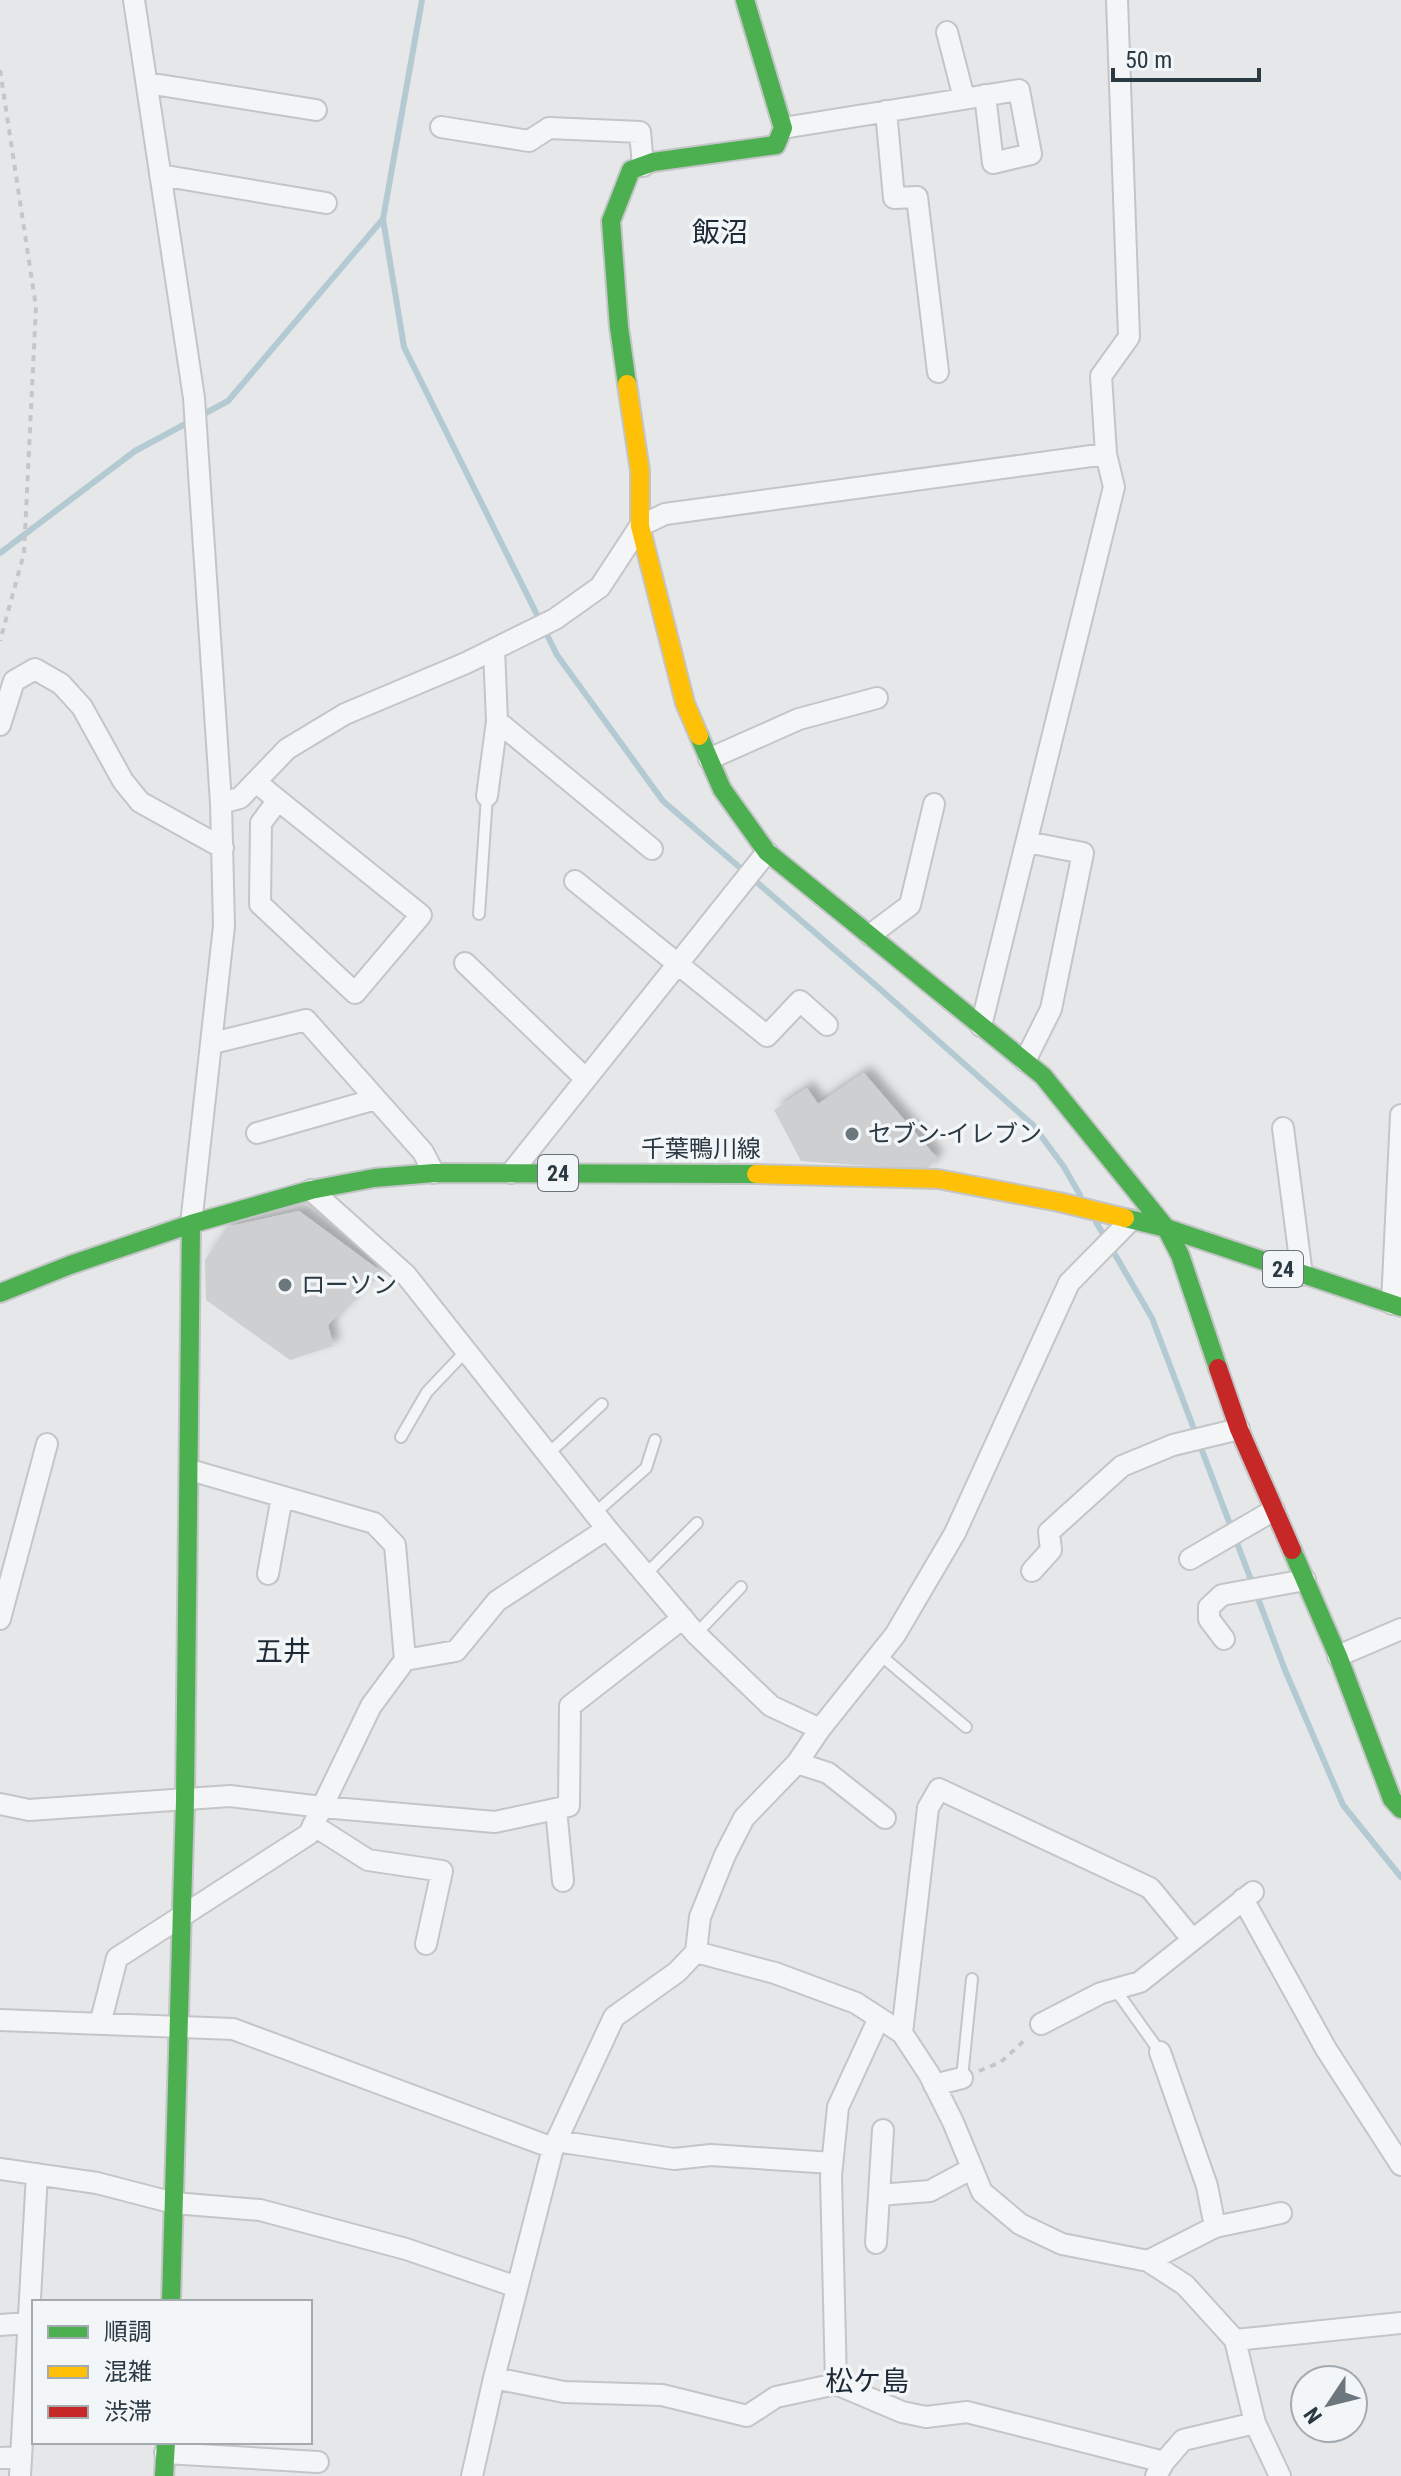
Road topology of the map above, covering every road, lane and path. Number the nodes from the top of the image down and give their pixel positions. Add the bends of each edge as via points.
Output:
1 (134, 0) edge
2 (745, 0) edge
3 (1117, 0) edge
4 (947, 32) dead end
5 (0, 70) edge
6 (147, 83) junction
7 (985, 95) dead end
8 (964, 98) junction
9 (316, 110) dead end
10 (886, 111) junction
11 (441, 127) dead end
12 (783, 128) junction
13 (643, 166) junction
14 (160, 175) junction
15 (326, 203) dead end
16 (938, 372) dead end
17 (1106, 454) junction
18 (640, 526) junction
19 (0, 641) edge
20 (494, 649) junction
21 (877, 698) dead end
22 (497, 721) junction
23 (0, 725) edge
24 (709, 759) junction
25 (256, 782) junction
26 (487, 796) joint
27 (278, 800) junction
28 (221, 803) junction
29 (934, 804) dead end
30 (1027, 842) junction
31 (223, 848) junction
32 (652, 849) dead end
33 (767, 852) junction
34 (575, 881) dead end
35 (479, 914) dead end
36 (870, 935) junction
37 (465, 963) dead end
38 (678, 964) junction
39 (827, 1025) dead end
40 (981, 1026) junction
41 (213, 1043) junction
42 (1025, 1061) junction
43 (586, 1079) junction
44 (376, 1099) junction
45 (1401, 1115) edge
46 (1283, 1128) dead end
47 (257, 1133) dead end
48 (434, 1173) junction
49 (511, 1173) junction
50 (311, 1190) junction
51 (1131, 1220) junction
52 (191, 1224) junction
53 (1166, 1228) junction
54 (1302, 1275) junction
55 (0, 1293) edge
56 (1397, 1306) edge
57 (466, 1351) junction
58 (602, 1404) dead end
59 (1239, 1429) junction
60 (401, 1437) dead end
61 (655, 1440) dead end
62 (47, 1444) dead end
63 (548, 1454) junction
64 (190, 1470) junction
65 (282, 1497) junction
66 (1274, 1510) junction
67 (601, 1521) junction
68 (697, 1523) dead end
69 (1190, 1559) dead end
70 (1032, 1571) dead end
71 (268, 1574) dead end
72 (645, 1575) junction
73 (1305, 1580) junction
74 (741, 1587) dead end
75 (0, 1619) edge
76 (689, 1626) junction
77 (1401, 1629) edge
78 (1224, 1639) dead end
79 (879, 1654) junction
80 (1338, 1656) junction
81 (405, 1660) junction
82 (966, 1727) dead end
83 (820, 1729) junction
84 (797, 1763) junction
85 (185, 1800) junction
86 (0, 1804) edge
87 (556, 1809) junction
88 (1401, 1809) edge
89 (318, 1816) junction
90 (885, 1818) dead end
91 (563, 1881) dead end
92 (182, 1916) junction
93 (1192, 1939) junction
94 (426, 1944) dead end
95 (696, 1952) junction
96 (972, 1979) dead end
97 (1115, 1989) junction
98 (879, 2018) junction
99 (0, 2020) edge
100 (100, 2024) junction
101 (1041, 2024) joint
102 (179, 2028) junction
103 (902, 2033) junction
104 (1160, 2052) joint
105 (962, 2078) junction
106 (934, 2085) junction
107 (883, 2130) dead end
108 (554, 2144) junction
109 (832, 2163) junction
110 (1401, 2165) edge
111 (0, 2169) edge
112 (971, 2169) junction
113 (37, 2174) junction
114 (879, 2195) junction
115 (174, 2203) junction
116 (1281, 2213) dead end
117 (1215, 2227) junction
118 (876, 2243) dead end
119 (1148, 2261) junction
120 (517, 2287) junction
121 (171, 2300) edge
122 (27, 2323) junction
123 (1401, 2323) edge
124 (0, 2325) edge
125 (1235, 2340) junction
126 (494, 2378) junction
127 (836, 2384) junction
128 (1255, 2423) junction
129 (165, 2447) edge
130 (318, 2462) dead end
131 (14, 2463) edge
132 (1160, 2469) edge
133 (164, 2476) edge
134 (472, 2476) edge
135 (1280, 2476) edge

1 - 6 street
2 - 12 street
3 - 17 street via 1129,337 1101,376
4 - 8 street
5 - 19 path via 36,307 24,553
6 - 9 street
6 - 14 street
7 - 8 street
8 - 10 street
10 - 12 street
10 - 16 street via 894,198 917,197
11 - 13 street via 529,141 549,128 640,132
12 - 13 street via 776,145
13 - 18 street via 631,170 611,221 619,327 640,471
14 - 15 street
14 - 28 street via 194,398
17 - 18 street via 665,514
17 - 30 street via 1114,487
18 - 20 street via 600,587 555,619
18 - 24 street via 685,703
20 - 22 street
20 - 25 street via 345,714 287,749
21 - 24 street via 799,719
22 - 26 street
22 - 32 street
23 - 31 street via 14,681 35,669 61,684 82,707 140,802
24 - 33 street via 722,789
25 - 27 street
25 - 28 street via 240,798
26 - 35 lane
27 - 27 street via 421,915 355,993 260,904 261,823
28 - 31 street
29 - 36 street via 910,905
30 - 40 street
30 - 42 street via 1083,853 1051,1009
31 - 41 street via 224,926
33 - 36 street
33 - 38 street
34 - 38 street
36 - 40 street
37 - 43 street
38 - 39 street via 767,1036 800,1001
38 - 43 street
40 - 42 street
41 - 44 street via 306,1020
41 - 52 street
42 - 53 street via 1043,1076
43 - 49 street
44 - 47 street
44 - 48 street via 423,1152
45 - 56 street
46 - 54 street
48 - 49 street, 千葉鴨川線 / 24
48 - 50 street, 千葉鴨川線 / 24
49 - 51 street, 千葉鴨川線 / 24 via 938,1179
50 - 52 street, 千葉鴨川線 / 24
50 - 57 street via 406,1275
51 - 53 street, 千葉鴨川線 / 24
51 - 79 street via 1069,1283 955,1533
52 - 55 street, 千葉鴨川線 / 24
52 - 64 street
53 - 54 street, 千葉鴨川線 / 24
53 - 59 street
54 - 56 street, 千葉鴨川線 / 24
57 - 60 lane via 427,1392
57 - 63 street
58 - 63 lane
59 - 66 street
59 - 70 street via 1173,1445 1122,1466 1049,1532 1051,1550
61 - 67 lane via 646,1468
62 - 75 street
63 - 67 street
64 - 65 street
64 - 85 street
65 - 71 street
65 - 81 street via 368,1520 395,1545
66 - 69 street
66 - 73 street
67 - 72 street
67 - 81 street via 497,1601 456,1651
68 - 72 lane
72 - 76 street
73 - 78 street via 1222,1595 1209,1607 1209,1619
73 - 80 street
74 - 76 lane
76 - 83 street via 771,1706
76 - 87 street via 570,1706 569,1806
77 - 80 street
79 - 82 lane
79 - 83 street
80 - 88 street via 1392,1799
81 - 89 street via 371,1706
83 - 84 street
84 - 90 street via 828,1773
84 - 95 street via 744,1818 700,1917
85 - 86 street via 29,1810
85 - 89 street via 230,1796
85 - 92 street
87 - 89 street via 495,1822
87 - 91 street
89 - 92 street via 309,1834
89 - 94 street via 368,1860 442,1871
92 - 100 street via 117,1958
92 - 102 street
93 - 97 street via 1140,1982
93 - 103 street via 1150,1888 939,1789 928,1808
93 - 110 street via 1248,1895 1326,2049
95 - 98 street via 775,1973 856,2003
95 - 108 street via 614,2017
96 - 105 lane
97 - 101 street
97 - 104 lane
98 - 103 street
98 - 109 street via 838,2107
99 - 100 street
100 - 102 street
101 - 105 path via 1001,2062
102 - 108 street via 233,2029
102 - 115 street
103 - 106 street
104 - 117 street via 1207,2186
105 - 106 street
106 - 112 street
107 - 114 street
108 - 109 street via 674,2159 711,2155
108 - 120 street
109 - 127 street
111 - 113 street
112 - 114 street via 930,2191
112 - 119 street via 982,2192 1020,2224 1062,2244
113 - 115 street
113 - 122 street
114 - 118 street
115 - 120 street via 268,2212 406,2249
115 - 121 street
116 - 117 street
117 - 119 street
119 - 125 street via 1185,2285
120 - 126 street
122 - 124 street
122 - 131 street
123 - 125 street
125 - 128 street
126 - 127 street via 564,2392 662,2395 747,2416 776,2397
126 - 134 street
127 - 132 street via 902,2412 926,2417 967,2412
128 - 132 street via 1183,2440
128 - 135 street
129 - 130 street
129 - 133 street

